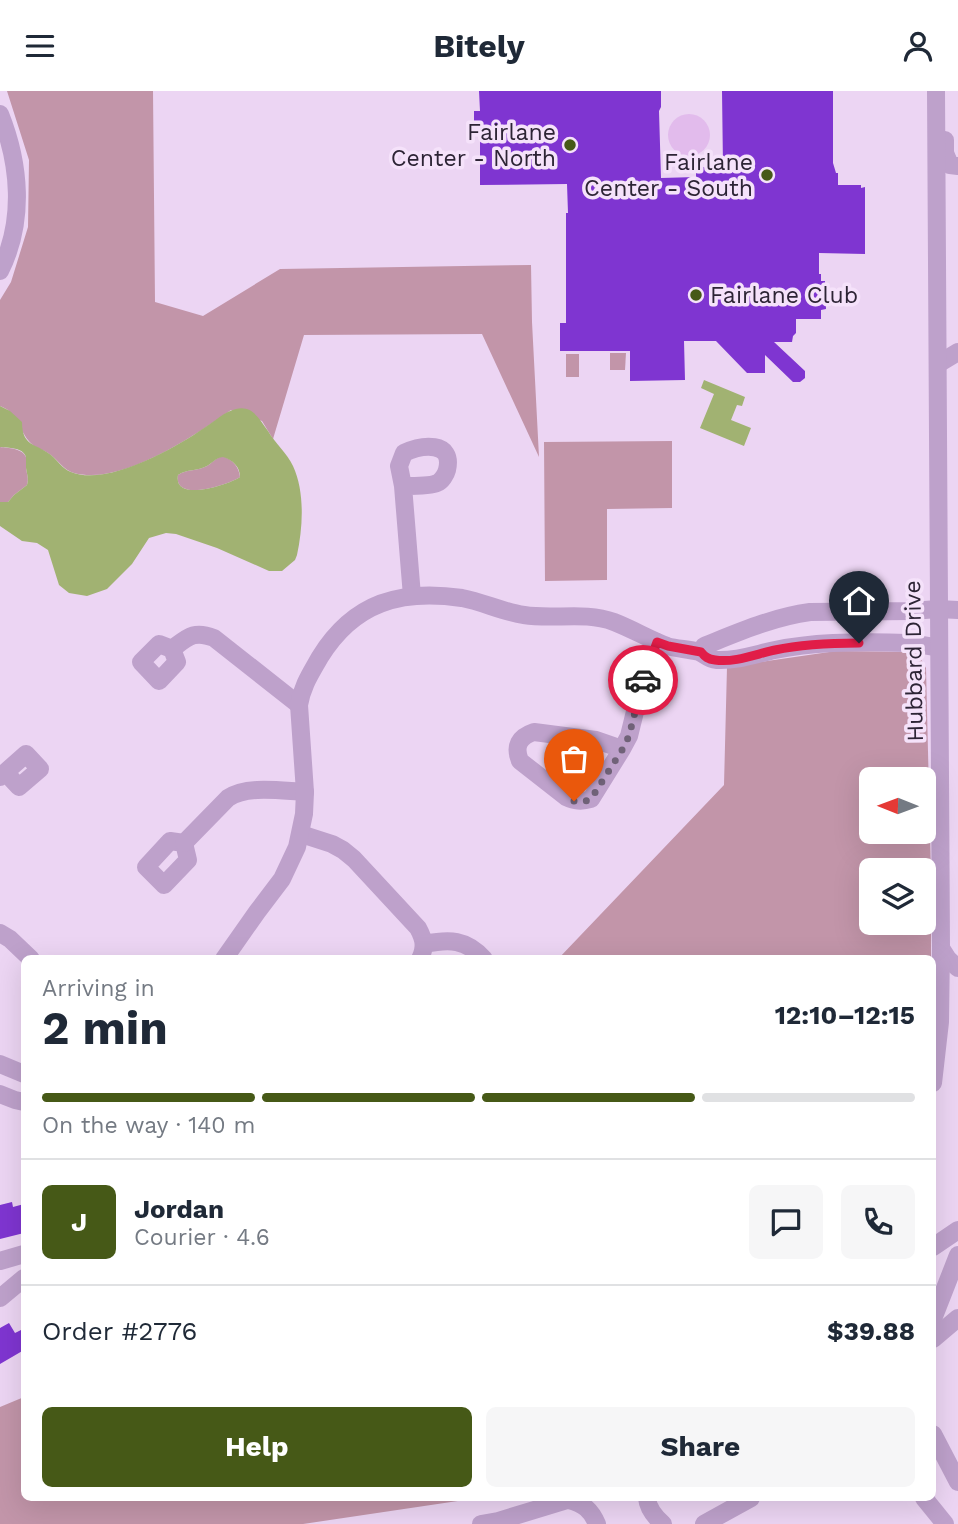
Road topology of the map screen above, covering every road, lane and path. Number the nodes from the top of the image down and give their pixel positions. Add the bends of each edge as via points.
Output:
1 (936, 91) edge
2 (944, 91) edge
3 (2, 125) edge
4 (958, 166) edge
5 (0, 271) edge
6 (958, 352) edge
7 (938, 364) junction
8 (403, 487) dead end
9 (412, 596) junction
10 (938, 609) junction
11 (958, 610) edge
12 (794, 614) junction
13 (769, 621) junction
14 (657, 642) junction
15 (797, 646) junction
16 (939, 647) junction
17 (172, 649) dead end
18 (776, 650) junction
19 (701, 652) junction
20 (299, 705) junction
21 (622, 750) junction
22 (304, 792) junction
23 (301, 834) junction
24 (184, 843) dead end
25 (0, 933) edge
26 (941, 948) junction
27 (423, 951) edge
28 (27, 955) edge
29 (227, 955) edge
30 (480, 955) edge
31 (958, 968) edge
32 (936, 1057) edge
33 (0, 1064) edge
34 (21, 1073) edge
35 (0, 1094) edge
36 (21, 1101) edge
37 (958, 1230) edge
38 (936, 1245) edge
39 (21, 1255) edge
40 (958, 1255) edge
41 (0, 1261) edge
42 (21, 1280) edge
43 (0, 1298) edge
44 (936, 1311) edge
45 (958, 1318) edge
46 (936, 1336) edge
47 (936, 1440) edge
48 (958, 1482) edge
49 (564, 1501) edge
50 (576, 1501) edge
51 (646, 1501) edge
52 (746, 1501) edge
53 (926, 1501) edge
54 (481, 1524) edge
55 (597, 1524) edge
56 (663, 1524) edge
57 (704, 1524) edge
58 (945, 1524) edge

1 - 7 street, Hubbard Drive
2 - 4 street via 945,153 950,165
3 - 5 street via 16,170 17,216
6 - 7 street
7 - 10 street, Hubbard Drive
8 - 9 street
9 - 14 street via 465,599 531,616 596,617
9 - 20 street via 374,606 340,630 307,678
10 - 11 street
10 - 12 street
10 - 16 street, Hubbard Drive
12 - 13 street
12 - 15 street
13 - 18 street
13 - 19 street via 705,646
14 - 19 street
14 - 21 street
15 - 16 street via 911,643
15 - 18 street
16 - 26 street, Hubbard Drive
17 - 20 street via 190,635 214,638
18 - 19 street via 727,660 705,658
20 - 22 street
21 - 21 street via 591,799 583,802 566,797 520,761 517,752 518,743 534,732 596,740
22 - 23 street
22 - 24 street via 236,793
23 - 27 street via 332,844 354,859 418,928
23 - 29 street via 282,879
25 - 28 street
26 - 31 street
26 - 32 street, Hubbard Drive
27 - 30 street via 441,941 455,942
33 - 34 street
35 - 36 street
37 - 38 street
39 - 41 street
40 - 44 street
42 - 43 street
45 - 46 street
47 - 48 street
49 - 54 street
50 - 55 street via 592,1512
51 - 56 street
52 - 57 street
53 - 58 street

